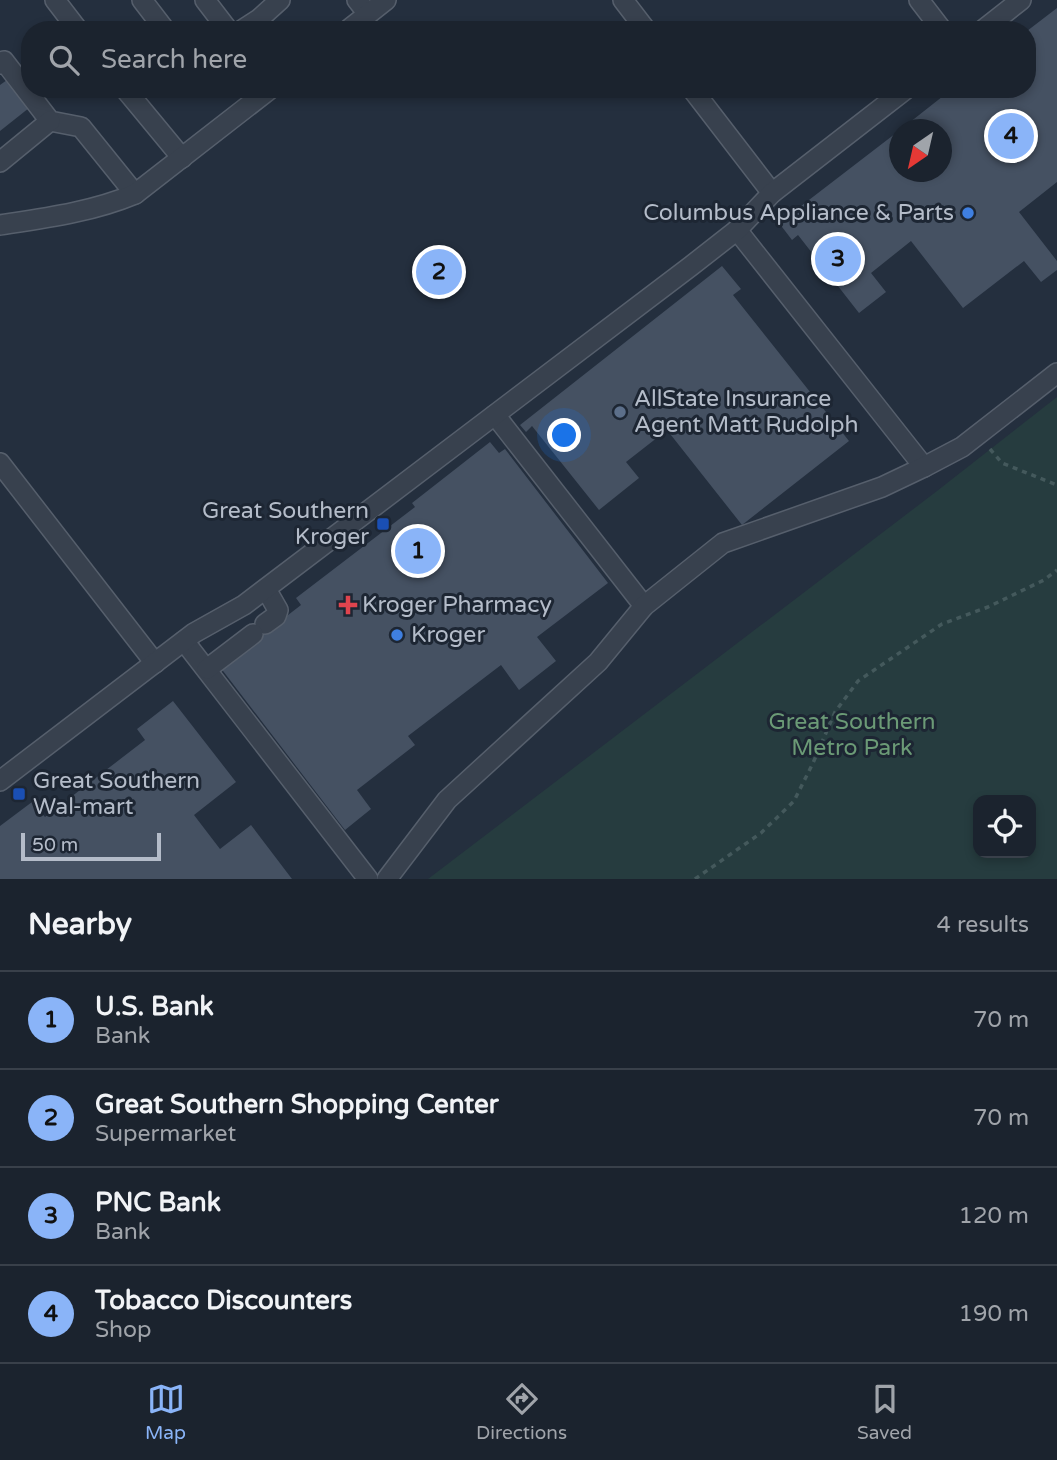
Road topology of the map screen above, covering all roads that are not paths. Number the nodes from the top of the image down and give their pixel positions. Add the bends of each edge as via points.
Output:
1 (55, 0) edge
2 (142, 0) edge
3 (205, 0) edge
4 (280, 0) edge
5 (386, 0) edge
6 (624, 0) edge
7 (919, 0) edge
8 (1021, 0) edge
9 (363, 7) edge
10 (71, 21) edge
11 (158, 21) edge
12 (221, 21) edge
13 (256, 21) edge
14 (639, 21) edge
15 (935, 21) edge
16 (994, 21) edge
17 (0, 64) edge
18 (21, 83) edge
19 (32, 98) edge
20 (132, 98) edge
21 (259, 98) edge
22 (699, 98) edge
23 (894, 98) edge
24 (50, 121) junction
25 (182, 158) junction
26 (0, 162) edge
27 (772, 193) junction
28 (135, 194) junction
29 (0, 225) edge
30 (737, 230) junction
31 (1057, 373) edge
32 (495, 415) junction
33 (0, 463) edge
34 (924, 467) junction
35 (266, 589) junction
36 (644, 606) junction
37 (184, 641) junction
38 (155, 663) junction
39 (207, 669) junction
40 (0, 781) edge
41 (368, 879) edge
42 (387, 879) edge

1 - 10 lane
2 - 11 lane
3 - 12 lane
4 - 13 lane
5 - 9 lane
6 - 14 lane
7 - 15 lane
8 - 16 lane
17 - 18 lane via 4,61
19 - 24 lane
20 - 25 lane
21 - 25 lane
22 - 27 lane
23 - 27 lane
24 - 26 lane
24 - 28 lane via 81,127
25 - 28 lane
27 - 30 lane
28 - 29 lane via 79,212
30 - 32 lane
30 - 34 lane
31 - 34 lane via 962,447
32 - 35 lane
32 - 36 lane
33 - 38 lane
34 - 36 lane via 882,487 723,543
35 - 37 lane
35 - 39 lane via 278,610 276,616
36 - 42 lane via 598,662 446,800
37 - 38 lane
37 - 39 lane
38 - 40 lane
39 - 41 lane

